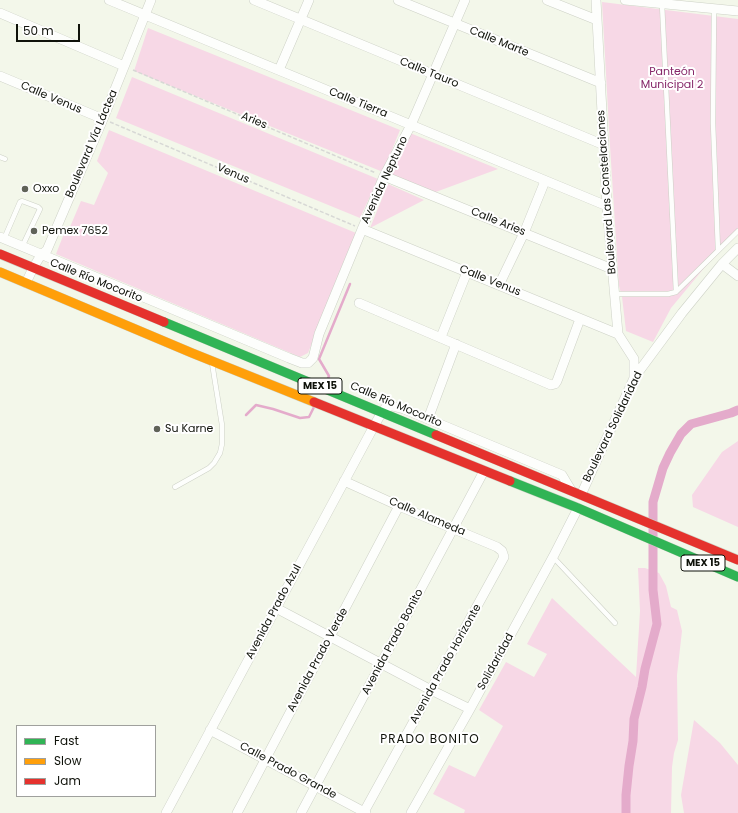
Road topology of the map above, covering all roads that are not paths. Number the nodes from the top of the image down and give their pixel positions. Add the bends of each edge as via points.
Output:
1 (109, 0) edge
2 (151, 0) edge
3 (254, 0) edge
4 (309, 0) edge
5 (398, 0) edge
6 (465, 0) edge
7 (547, 0) edge
8 (596, 0) edge
9 (625, 0) edge
10 (662, 4) junction
11 (714, 9) junction
12 (738, 11) edge
13 (0, 13) edge
14 (145, 15) junction
15 (301, 19) junction
16 (597, 20) junction
17 (455, 24) junction
18 (124, 66) junction
19 (279, 70) junction
20 (433, 74) junction
21 (0, 76) edge
22 (601, 83) junction
23 (103, 119) junction
24 (411, 125) junction
25 (604, 145) junction
26 (0, 157) edge
27 (5, 159) dead end
28 (384, 176) junction
29 (546, 181) junction
30 (607, 206) junction
31 (362, 229) junction
32 (738, 231) edge
33 (524, 233) junction
34 (2, 238) edge
35 (22, 246) junction
36 (738, 248) edge
37 (718, 250) junction
38 (0, 254) edge
39 (41, 255) junction
40 (722, 264) junction
41 (33, 268) junction
42 (612, 268) junction
43 (0, 272) edge
44 (467, 272) junction
45 (738, 276) edge
46 (26, 283) junction
47 (499, 285) junction
48 (676, 292) junction
49 (614, 294) junction
50 (359, 303) dead end
51 (580, 319) junction
52 (618, 334) junction
53 (441, 338) junction
54 (456, 344) junction
55 (211, 360) junction
56 (634, 378) junction
57 (382, 412) junction
58 (428, 419) junction
59 (374, 426) junction
60 (484, 471) junction
61 (344, 481) junction
62 (175, 487) dead end
63 (571, 490) junction
64 (581, 495) junction
65 (399, 506) junction
66 (578, 508) junction
67 (454, 528) junction
68 (504, 557) joint
69 (553, 557) junction
70 (738, 560) edge
71 (738, 577) edge
72 (276, 608) junction
73 (616, 623) dead end
74 (330, 637) junction
75 (381, 664) junction
76 (431, 690) junction
77 (470, 709) junction
78 (210, 730) junction
79 (265, 759) junction
80 (316, 786) junction
81 (166, 813) edge
82 (237, 813) edge
83 (301, 813) edge
84 (365, 813) edge
85 (411, 813) edge

1 - 14 street, Calle Tierra
2 - 14 street, Boulevard Vía Láctea
3 - 15 street, Calle Tauro
4 - 15 street
5 - 17 street, Calle Marte
6 - 17 street, Avenida Neptuno
7 - 16 street
8 - 16 street, Boulevard Las Constelaciones
9 - 10 street
10 - 11 street
10 - 48 lane
11 - 12 street
11 - 37 lane via 713,123
13 - 18 street
14 - 18 street, Boulevard Vía Láctea
14 - 19 street, Calle Tierra
15 - 19 street
15 - 20 street, Calle Tauro
16 - 22 street, Boulevard Las Constelaciones
17 - 20 street, Avenida Neptuno
17 - 22 street, Calle Marte
18 - 23 street, Boulevard Vía Láctea
19 - 24 street, Calle Tierra
20 - 24 street, Avenida Neptuno
20 - 25 street, Calle Tauro
21 - 23 street, Calle Venus
22 - 25 street, Boulevard Las Constelaciones
23 - 39 street, Boulevard Vía Láctea via 47,250
24 - 28 street, Avenida Neptuno
24 - 29 street, Calle Tierra
25 - 30 street, Boulevard Las Constelaciones
26 - 27 lane
28 - 31 street, Avenida Neptuno
28 - 33 street, Calle Aries
29 - 30 street, Calle Tierra
29 - 33 street
30 - 42 street, Boulevard Las Constelaciones
31 - 39 street, Avenida Neptuno via 319,334 313,358 304,364
31 - 44 street, Calle Venus
32 - 37 lane
33 - 42 street, Calle Aries
33 - 47 street
34 - 35 street
34 - 35 lane via 20,202 38,207 40,209
35 - 39 street
36 - 40 street, Boulevard Solidaridad
37 - 48 lane
38 - 41 main road, Calle Río Mocorito / MEX 15
39 - 41 street, Boulevard Vía Láctea
40 - 45 street
40 - 56 street, Boulevard Solidaridad via 671,326
41 - 46 street, Boulevard Vía Láctea
41 - 57 main road, Calle Río Mocorito / MEX 15
42 - 49 street, Boulevard Las Constelaciones
43 - 46 main road, MEX 15
44 - 47 street, Calle Venus
44 - 53 street
46 - 55 main road, MEX 15
47 - 51 street, Calle Venus
48 - 49 lane
49 - 52 street, Boulevard Las Constelaciones
50 - 53 street
51 - 52 street, Calle Venus
51 - 54 street via 557,382 553,385
52 - 56 street, Boulevard Las Constelaciones via 634,359
53 - 54 street
54 - 58 street
55 - 59 main road, MEX 15
55 - 62 lane via 222,425 220,453 209,468
56 - 64 street, Boulevard Solidaridad
57 - 58 street via 386,407 392,406
57 - 59 street, Avenida Prado Azul
57 - 63 main road, Calle Río Mocorito / MEX 15
58 - 63 street via 562,475
59 - 60 main road, MEX 15
59 - 61 street, Avenida Prado Azul
60 - 66 main road, MEX 15
60 - 67 street, Avenida Prado Bonito
61 - 65 street, Calle Alameda
61 - 72 street, Avenida Prado Azul
63 - 64 main road, Calle Río Mocorito / MEX 15
64 - 70 main road, Calle Río Mocorito / MEX 15
65 - 67 street, Calle Alameda
65 - 74 street, Avenida Prado Verde
66 - 69 street, Solidaridad
66 - 71 main road, MEX 15
67 - 68 street, Calle Alameda via 497,547
67 - 75 street, Avenida Prado Bonito
68 - 76 street, Avenida Prado Horizonte
69 - 73 lane
69 - 77 street, Solidaridad
72 - 74 street
72 - 78 street, Avenida Prado Azul
74 - 75 street
74 - 79 street, Avenida Prado Verde
75 - 76 street
75 - 80 street, Avenida Prado Bonito
76 - 77 street
76 - 84 street, Avenida Prado Horizonte
77 - 85 street, Solidaridad
78 - 79 street, Calle Prado Grande
78 - 81 street, Avenida Prado Azul
79 - 80 street, Calle Prado Grande
79 - 82 street, Avenida Prado Verde
80 - 83 street, Avenida Prado Bonito
80 - 84 street, Calle Prado Grande

